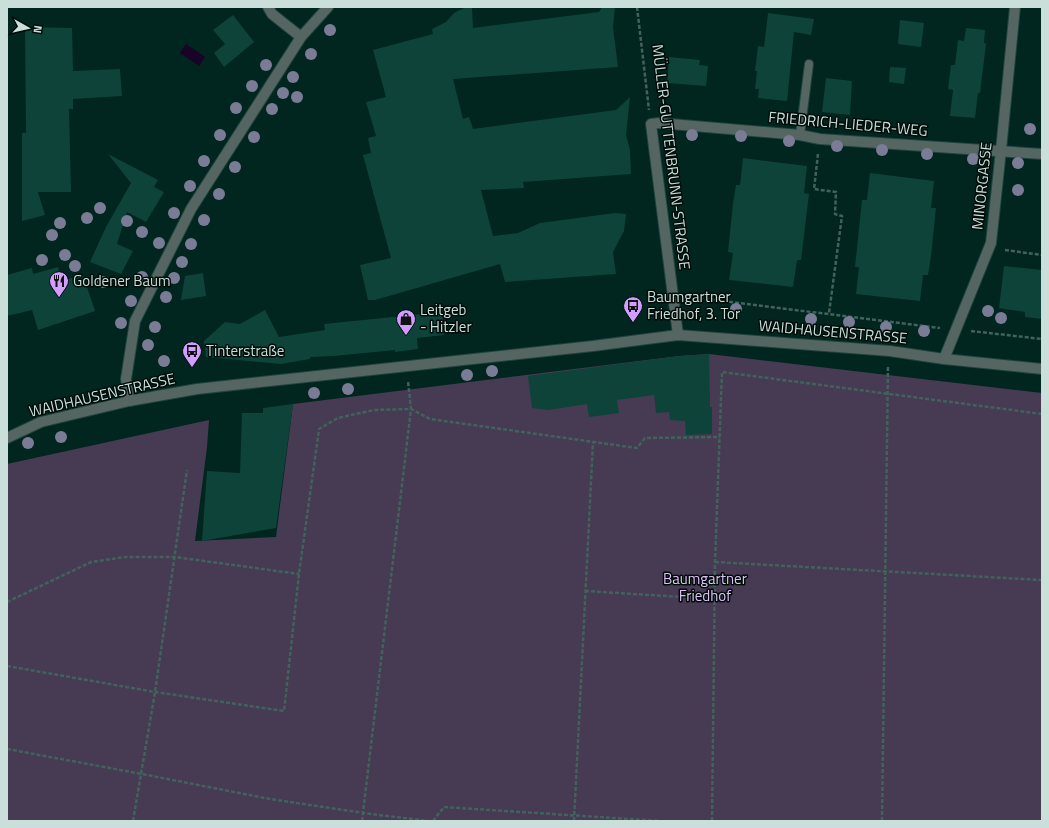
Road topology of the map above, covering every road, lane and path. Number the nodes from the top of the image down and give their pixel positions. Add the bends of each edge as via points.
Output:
1 (268, 7) edge
2 (328, 7) edge
3 (637, 7) edge
4 (1015, 7) edge
5 (301, 37) junction
6 (809, 64) dead end
7 (651, 124) junction
8 (800, 136) junction
9 (820, 138) junction
10 (1001, 150) junction
11 (1042, 154) edge
12 (988, 248) junction
13 (1042, 255) edge
14 (686, 291) dead end
15 (829, 313) junction
16 (955, 330) junction
17 (678, 335) junction
18 (1042, 339) edge
19 (890, 351) junction
20 (944, 359) junction
21 (407, 367) junction
22 (1042, 369) edge
23 (887, 394) junction
24 (129, 401) junction
25 (411, 409) junction
26 (1042, 414) edge
27 (7, 438) edge
28 (720, 438) junction
29 (593, 442) junction
30 (187, 470) dead end
31 (175, 557) junction
32 (715, 562) junction
33 (885, 572) junction
34 (299, 574) junction
35 (1042, 580) edge
36 (585, 591) junction
37 (714, 598) junction
38 (8, 602) edge
39 (7, 607) edge
40 (7, 666) edge
41 (155, 692) junction
42 (7, 749) edge
43 (142, 774) junction
44 (364, 813) junction
45 (574, 816) junction
46 (133, 821) edge
47 (362, 821) edge
48 (428, 821) edge
49 (433, 821) edge
50 (574, 821) edge
51 (660, 821) edge
52 (712, 821) edge
53 (882, 821) edge

1 - 5 street via 272,14
2 - 5 street
3 - 7 path, MÜLLER-GUTTENBRUNN-STRASSE
4 - 10 street, MINORGASSE
5 - 24 street via 191,209 135,321 126,379
6 - 8 lane
7 - 8 street, FRIEDRICH-LIEDER-WEG
7 - 17 street, MÜLLER-GUTTENBRUNN-STRASSE
8 - 9 street, FRIEDRICH-LIEDER-WEG
9 - 10 street, FRIEDRICH-LIEDER-WEG
9 - 15 path via 814,188 836,192 835,214 842,216
10 - 11 street, FRIEDRICH-LIEDER-WEG
10 - 12 street, MINORGASSE via 991,243
12 - 13 path
12 - 16 street, MINORGASSE
14 - 15 path via 691,297
15 - 16 path
16 - 18 path
16 - 20 street, MINORGASSE
17 - 19 street, WAIDHAUSENSTRASSE
17 - 21 street, WAIDHAUSENSTRASSE
19 - 20 street, WAIDHAUSENSTRASSE
19 - 23 path
20 - 22 street, WAIDHAUSENSTRASSE
21 - 24 street, WAIDHAUSENSTRASSE via 197,389
21 - 25 path
23 - 26 path
23 - 28 path via 722,372
23 - 33 path
24 - 27 street, WAIDHAUSENSTRASSE via 41,422
25 - 29 path via 430,419
25 - 34 path via 367,411 338,418 319,430
25 - 44 path
28 - 29 path via 645,438 638,448
28 - 32 path
29 - 36 path
30 - 31 path
31 - 34 path
31 - 38 path via 125,557 91,562
31 - 41 path
32 - 33 path
32 - 37 path
33 - 35 path
33 - 53 path
34 - 41 path via 284,711
36 - 37 path
36 - 45 path
37 - 52 path
38 - 39 path
40 - 41 path
41 - 43 path
42 - 43 path
43 - 44 path via 270,799
43 - 46 path
44 - 47 path
44 - 48 path
45 - 49 path via 444,807
45 - 50 path
45 - 51 path

